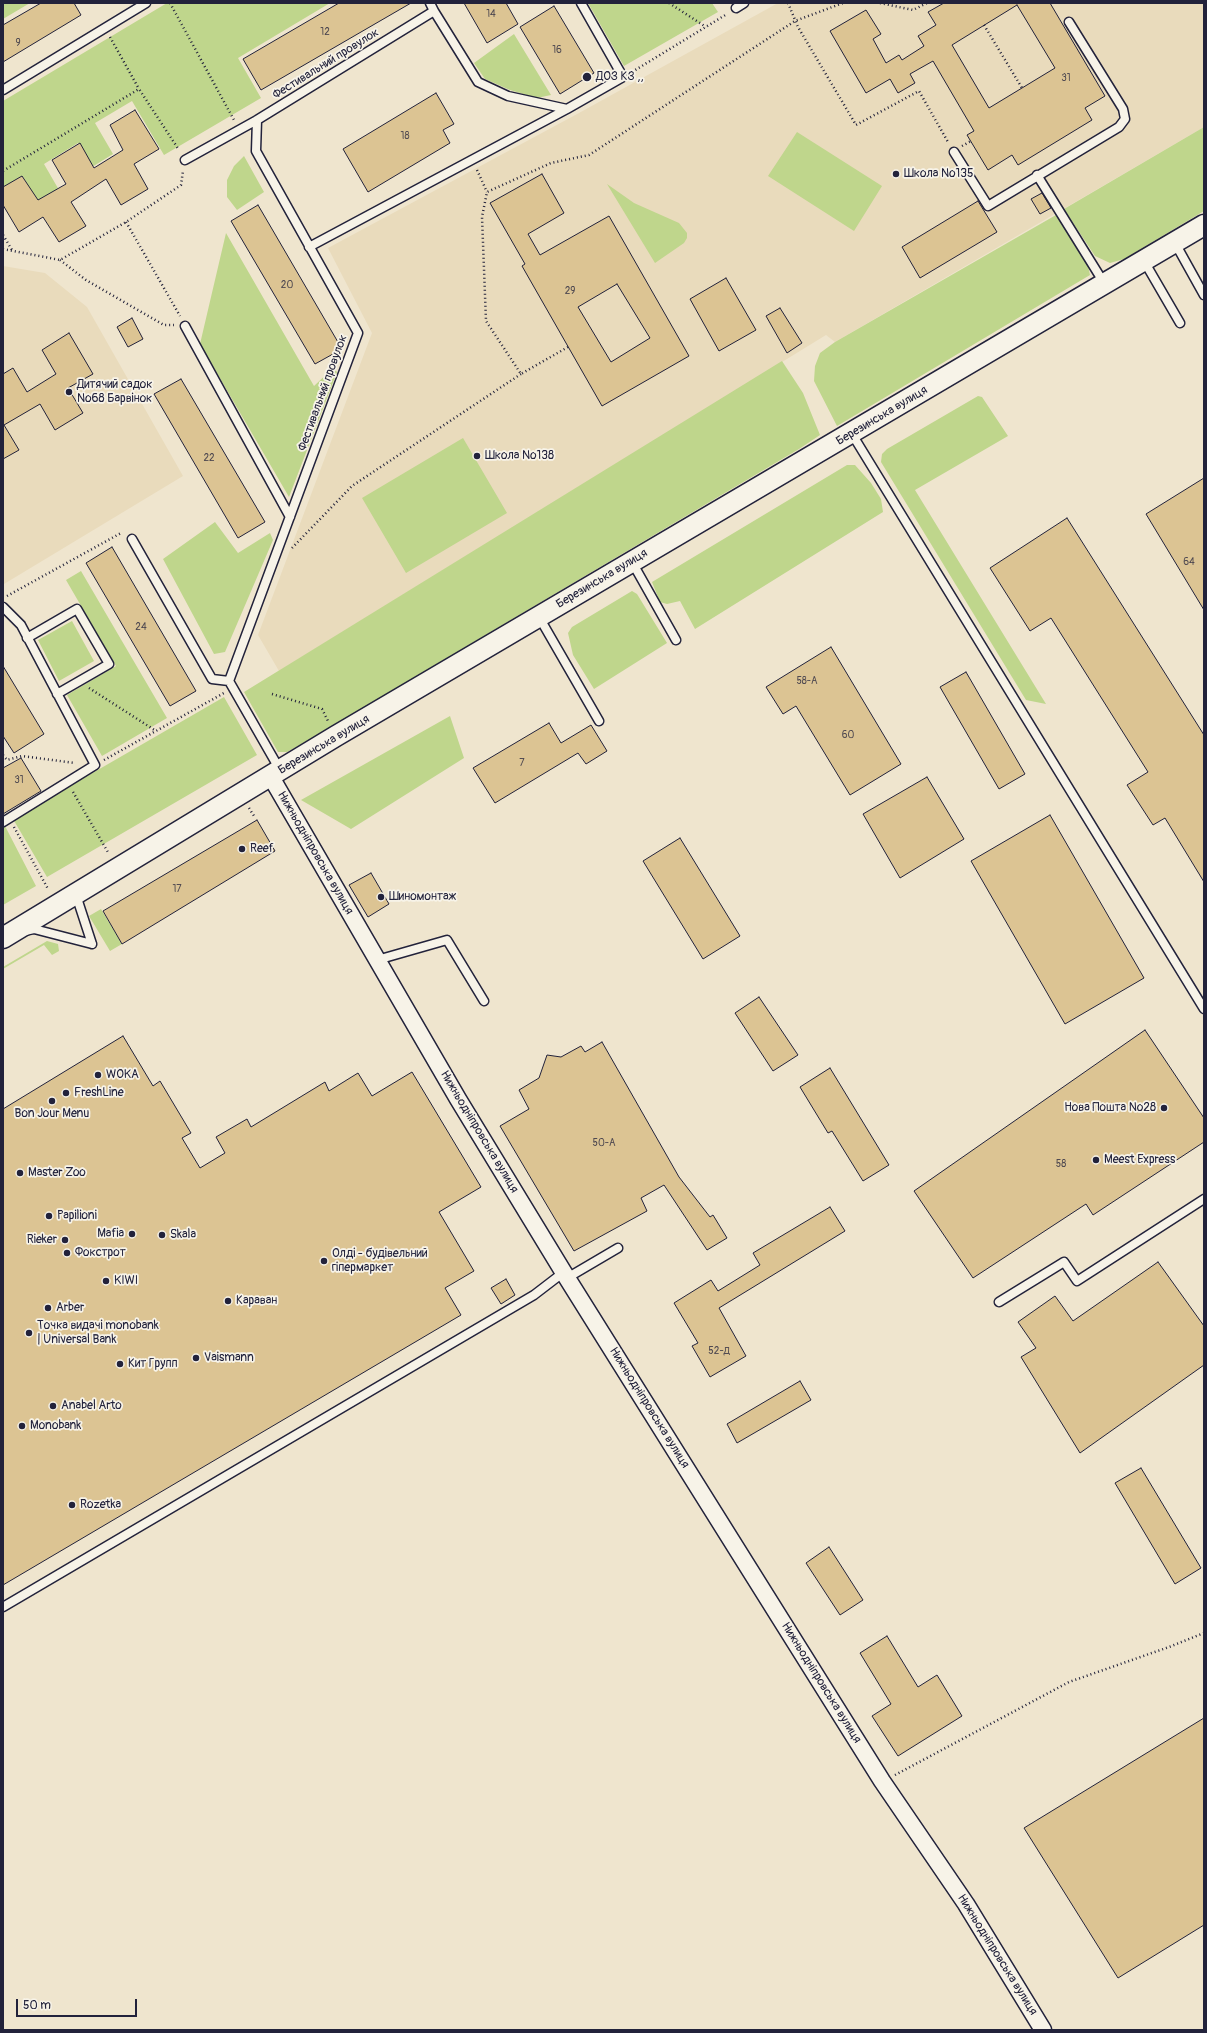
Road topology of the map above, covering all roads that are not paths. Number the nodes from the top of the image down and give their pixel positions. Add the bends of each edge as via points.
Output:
1 (146, 3) edge
2 (430, 3) edge
3 (581, 3) edge
4 (744, 3) edge
5 (736, 8) road end
6 (434, 11) junction
7 (1069, 22) dead end
8 (3, 90) edge
9 (567, 109) junction
10 (257, 120) junction
11 (954, 152) road end
12 (185, 160) road end
13 (1037, 175) junction
14 (1204, 225) edge
15 (1175, 242) junction
16 (309, 247) junction
17 (1144, 261) junction
18 (1104, 283) junction
19 (1204, 295) edge
20 (1180, 322) dead end
21 (185, 326) road end
22 (852, 434) junction
23 (290, 517) junction
24 (132, 539) road end
25 (632, 561) junction
26 (3, 607) edge
27 (539, 617) junction
28 (27, 638) junction
29 (676, 640) dead end
30 (231, 684) junction
31 (57, 694) junction
32 (599, 721) dead end
33 (276, 774) junction
34 (6, 820) edge
35 (76, 895) junction
36 (8, 935) edge
37 (377, 960) junction
38 (484, 1001) dead end
39 (1204, 1009) edge
40 (1204, 1199) edge
41 (618, 1248) dead end
42 (566, 1275) junction
43 (999, 1302) dead end
44 (3, 1607) edge
45 (1043, 2030) edge

1 - 8 lane
2 - 6 lane
3 - 9 lane via 623,77
4 - 5 lane
6 - 9 lane via 478,82 508,96
6 - 10 lane, Фестивальний провулок
7 - 13 lane via 1124,110 1125,119 1119,127
9 - 16 lane
10 - 12 lane
10 - 16 lane, Фестивальний провулок via 256,151
11 - 13 lane via 988,206
13 - 18 lane
14 - 15 street, Березинська вулиця
15 - 17 street, Березинська вулиця
15 - 19 lane
16 - 23 lane, Фестивальний провулок via 358,333
17 - 18 street, Березинська вулиця
17 - 20 lane
18 - 22 street, Березинська вулиця
21 - 23 lane
22 - 25 street, Березинська вулиця
22 - 39 lane
23 - 30 lane, Фестивальний провулок
24 - 30 lane via 212,679
25 - 27 street, Березинська вулиця
25 - 29 lane
26 - 28 lane via 20,625
27 - 32 lane
27 - 33 street, Березинська вулиця
28 - 31 lane
28 - 31 lane via 77,609 108,664
30 - 33 lane
31 - 34 lane via 94,765
33 - 35 street, Березинська вулиця
33 - 37 street, Нижньодніпровська вулиця
35 - 36 street, Березинська вулиця
35 - 36 lane via 92,944 34,929
37 - 38 lane via 447,940
37 - 42 street, Нижньодніпровська вулиця via 458,1099
40 - 43 lane via 1078,1281 1064,1262
41 - 42 lane
42 - 44 lane
42 - 45 street, Нижньодніпровська вулиця via 882,1781 966,1904

